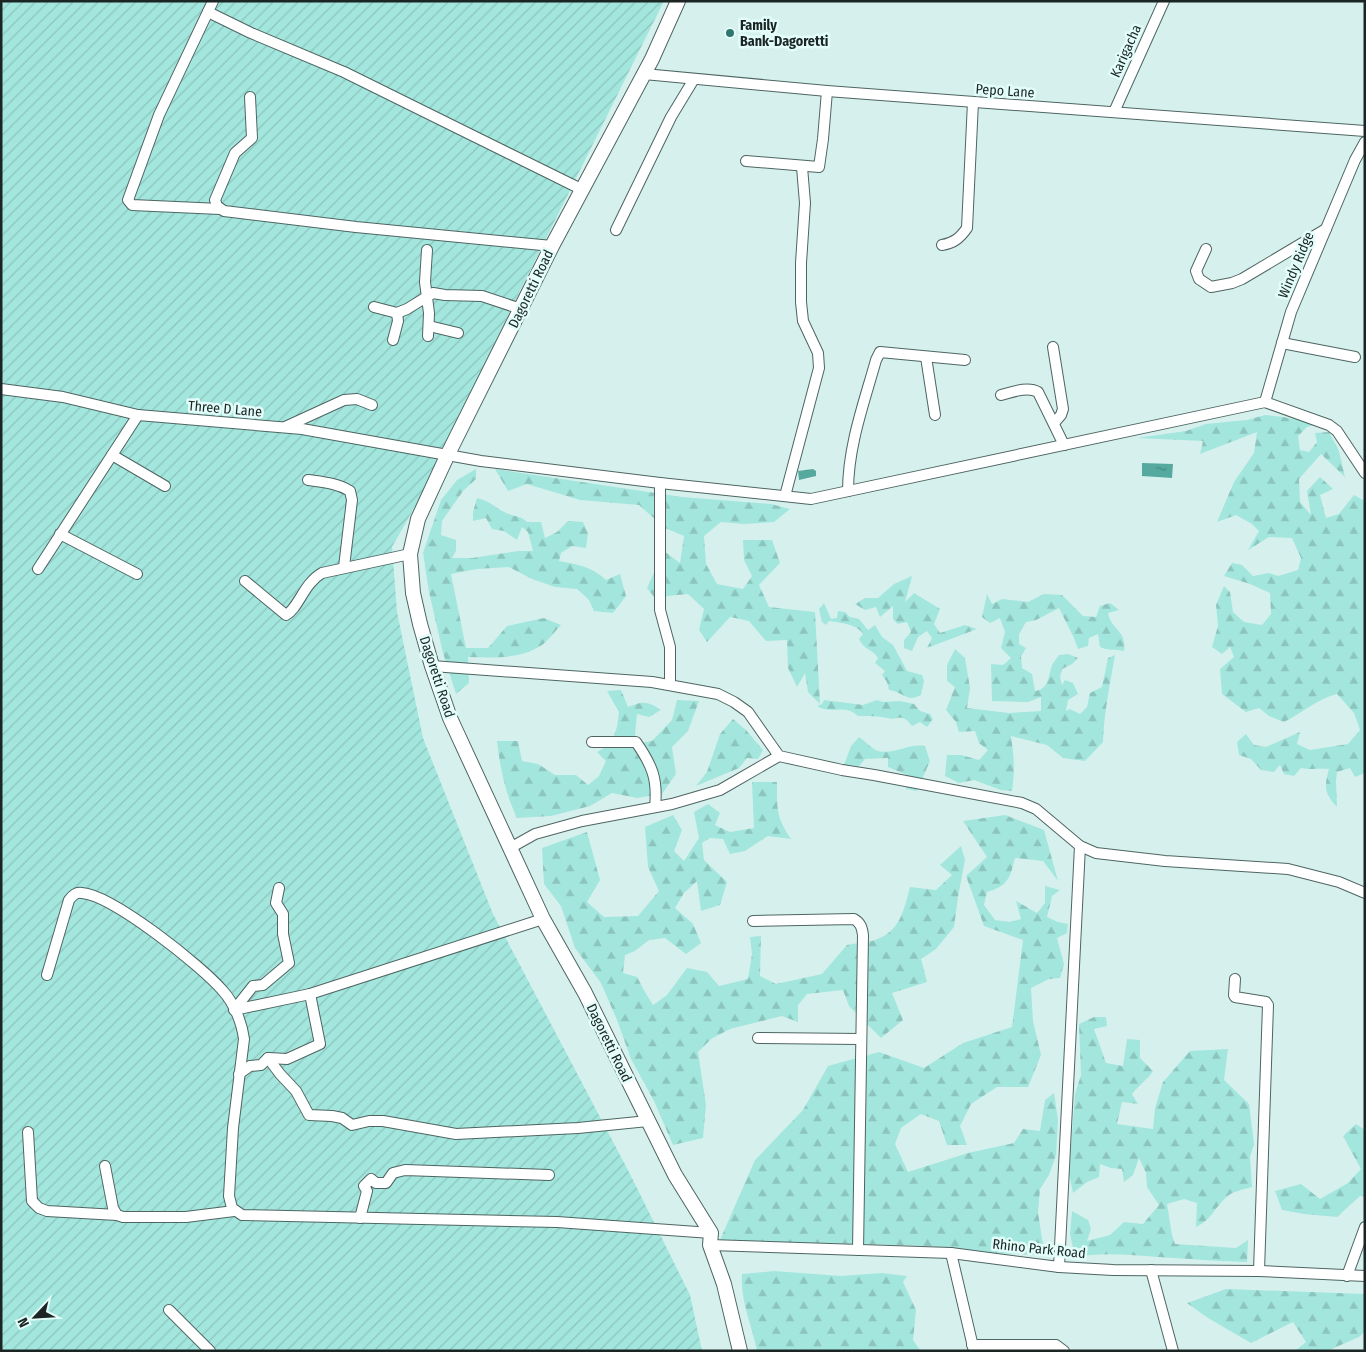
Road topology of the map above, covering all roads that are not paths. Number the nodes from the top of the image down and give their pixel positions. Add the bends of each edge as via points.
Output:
1 (213, 1) edge
2 (678, 1) edge
3 (1164, 1) edge
4 (208, 12) junction
5 (644, 74) junction
6 (694, 79) junction
7 (827, 91) junction
8 (250, 97) dead end
9 (973, 102) junction
10 (1114, 112) junction
11 (1365, 131) edge
12 (1365, 142) edge
13 (746, 161) dead end
14 (802, 167) junction
15 (584, 190) junction
16 (220, 209) junction
17 (1326, 229) junction
18 (616, 230) dead end
19 (942, 245) dead end
20 (552, 246) junction
21 (1206, 249) dead end
22 (427, 250) dead end
23 (428, 296) junction
24 (374, 307) dead end
25 (521, 309) junction
26 (397, 313) junction
27 (458, 334) dead end
28 (393, 340) dead end
29 (1282, 343) junction
30 (1053, 347) dead end
31 (926, 357) junction
32 (1355, 358) dead end
33 (965, 360) dead end
34 (1, 389) edge
35 (1001, 395) dead end
36 (1265, 402) junction
37 (372, 405) dead end
38 (138, 415) junction
39 (935, 415) dead end
40 (1054, 423) junction
41 (284, 428) junction
42 (1064, 445) junction
43 (448, 454) junction
44 (112, 455) junction
45 (1365, 473) edge
46 (308, 480) dead end
47 (660, 483) junction
48 (165, 486) dead end
49 (848, 491) junction
50 (785, 496) junction
51 (60, 534) junction
52 (410, 554) junction
53 (344, 567) junction
54 (38, 569) dead end
55 (136, 574) dead end
56 (245, 582) dead end
57 (432, 666) junction
58 (670, 685) junction
59 (592, 742) dead end
60 (779, 756) junction
61 (655, 807) junction
62 (1080, 846) junction
63 (510, 848) junction
64 (279, 888) dead end
65 (1365, 893) edge
66 (543, 919) junction
67 (753, 921) dead end
68 (47, 975) dead end
69 (1236, 979) dead end
70 (310, 994) junction
71 (234, 1010) junction
72 (758, 1038) dead end
73 (861, 1039) junction
74 (268, 1058) junction
75 (239, 1074) junction
76 (648, 1121) junction
77 (28, 1132) dead end
78 (105, 1166) dead end
79 (549, 1175) dead end
80 (234, 1211) junction
81 (117, 1215) junction
82 (360, 1218) junction
83 (1365, 1227) edge
84 (710, 1239) junction
85 (858, 1250) junction
86 (951, 1253) junction
87 (1059, 1267) junction
88 (1151, 1270) junction
89 (1259, 1271) junction
90 (1347, 1276) junction
91 (1365, 1276) edge
92 (169, 1310) dead end
93 (973, 1348) edge
94 (210, 1351) edge
95 (740, 1351) edge
96 (1064, 1351) edge
97 (1173, 1351) edge

1 - 4 street
2 - 5 main road, Dagoretti Road
3 - 10 street, Karigacha
4 - 15 street via 344,72
4 - 16 street via 159,115 128,200 132,205
5 - 6 street, Pepo Lane
5 - 15 main road, Dagoretti Road
6 - 7 street, Pepo Lane
6 - 18 street via 671,117
7 - 9 street, Pepo Lane
7 - 14 street via 820,164 817,168
8 - 16 street via 252,138 235,153 216,194 215,200
9 - 10 street, Pepo Lane
9 - 19 street via 967,228 960,238
10 - 11 street, Pepo Lane
12 - 17 street, Windy Ridge
13 - 14 street
14 - 50 street via 805,203 801,302 803,321 818,353 819,368
15 - 20 main road, Dagoretti Road
16 - 20 street via 230,213 346,226
17 - 21 street via 1242,279 1211,287 1199,279 1196,271
17 - 29 street, Windy Ridge via 1291,312
20 - 25 main road, Dagoretti Road
22 - 23 street via 425,282
23 - 25 street via 433,293 482,296
23 - 26 street
23 - 27 street via 428,331
24 - 26 street
25 - 43 main road, Dagoretti Road
26 - 28 street
29 - 32 street
29 - 36 street, Windy Ridge
30 - 40 street via 1063,409
31 - 33 street
31 - 39 street
31 - 49 street via 880,352 851,453
34 - 38 street, Three D Lane via 63,397
35 - 40 street via 1034,389
36 - 42 street, Three D Lane
36 - 45 street via 1329,424
37 - 41 street via 357,399 344,400
38 - 41 street, Three D Lane
38 - 44 street
40 - 42 street
41 - 43 street, Three D Lane
42 - 49 street, Three D Lane
43 - 47 street, Three D Lane
43 - 52 main road, Dagoretti Road via 418,519
44 - 48 street
44 - 51 street
46 - 53 street via 332,483 350,491 352,500
47 - 50 street, Three D Lane
47 - 58 street via 660,610 670,647
49 - 50 street, Three D Lane via 811,499
51 - 54 street
51 - 55 street
52 - 53 street
52 - 57 main road, Dagoretti Road via 413,593
53 - 56 street via 315,577 286,614
57 - 58 street
57 - 63 main road, Dagoretti Road via 450,718
58 - 60 street via 718,694 734,702 748,712
59 - 61 street via 636,742 649,761 657,789
60 - 61 street via 720,790
60 - 62 street via 1022,803 1036,809
61 - 63 street via 535,834
62 - 65 street via 1096,852 1165,861 1288,869 1339,882
62 - 87 street
63 - 66 main road, Dagoretti Road
64 - 71 street via 276,903 283,914 289,963 263,985 253,986
66 - 70 street
66 - 76 main road, Dagoretti Road via 585,993
67 - 73 street via 854,919 859,922 863,935
68 - 71 street via 69,900 81,892 96,896 165,940 224,991
69 - 89 street via 1235,997 1266,1002 1268,1006
70 - 71 street
70 - 74 street via 320,1044 287,1059
71 - 75 street via 244,1039
72 - 73 street
73 - 85 street
74 - 75 street via 261,1065 250,1066
74 - 76 street via 296,1091 309,1115 342,1118 352,1125 383,1121 456,1134
75 - 80 street via 229,1196
76 - 84 main road, Dagoretti Road
77 - 81 street, Rhino Park Road via 32,1201 39,1208
78 - 81 street
79 - 82 street via 406,1170 393,1173 386,1183 376,1183 371,1179 364,1186 367,1191
80 - 81 street, Rhino Park Road via 186,1217
80 - 82 street, Rhino Park Road via 242,1215 272,1217
82 - 84 street, Rhino Park Road via 557,1222
83 - 90 street
84 - 85 street, Rhino Park Road
84 - 95 main road, Dagoretti Road
85 - 86 street, Rhino Park Road
86 - 87 street, Rhino Park Road
86 - 93 street
87 - 88 street, Rhino Park Road
88 - 89 street, Rhino Park Road
88 - 97 street
89 - 90 street, Rhino Park Road
90 - 91 street, Rhino Park Road
92 - 94 street
93 - 96 street via 1056,1345

